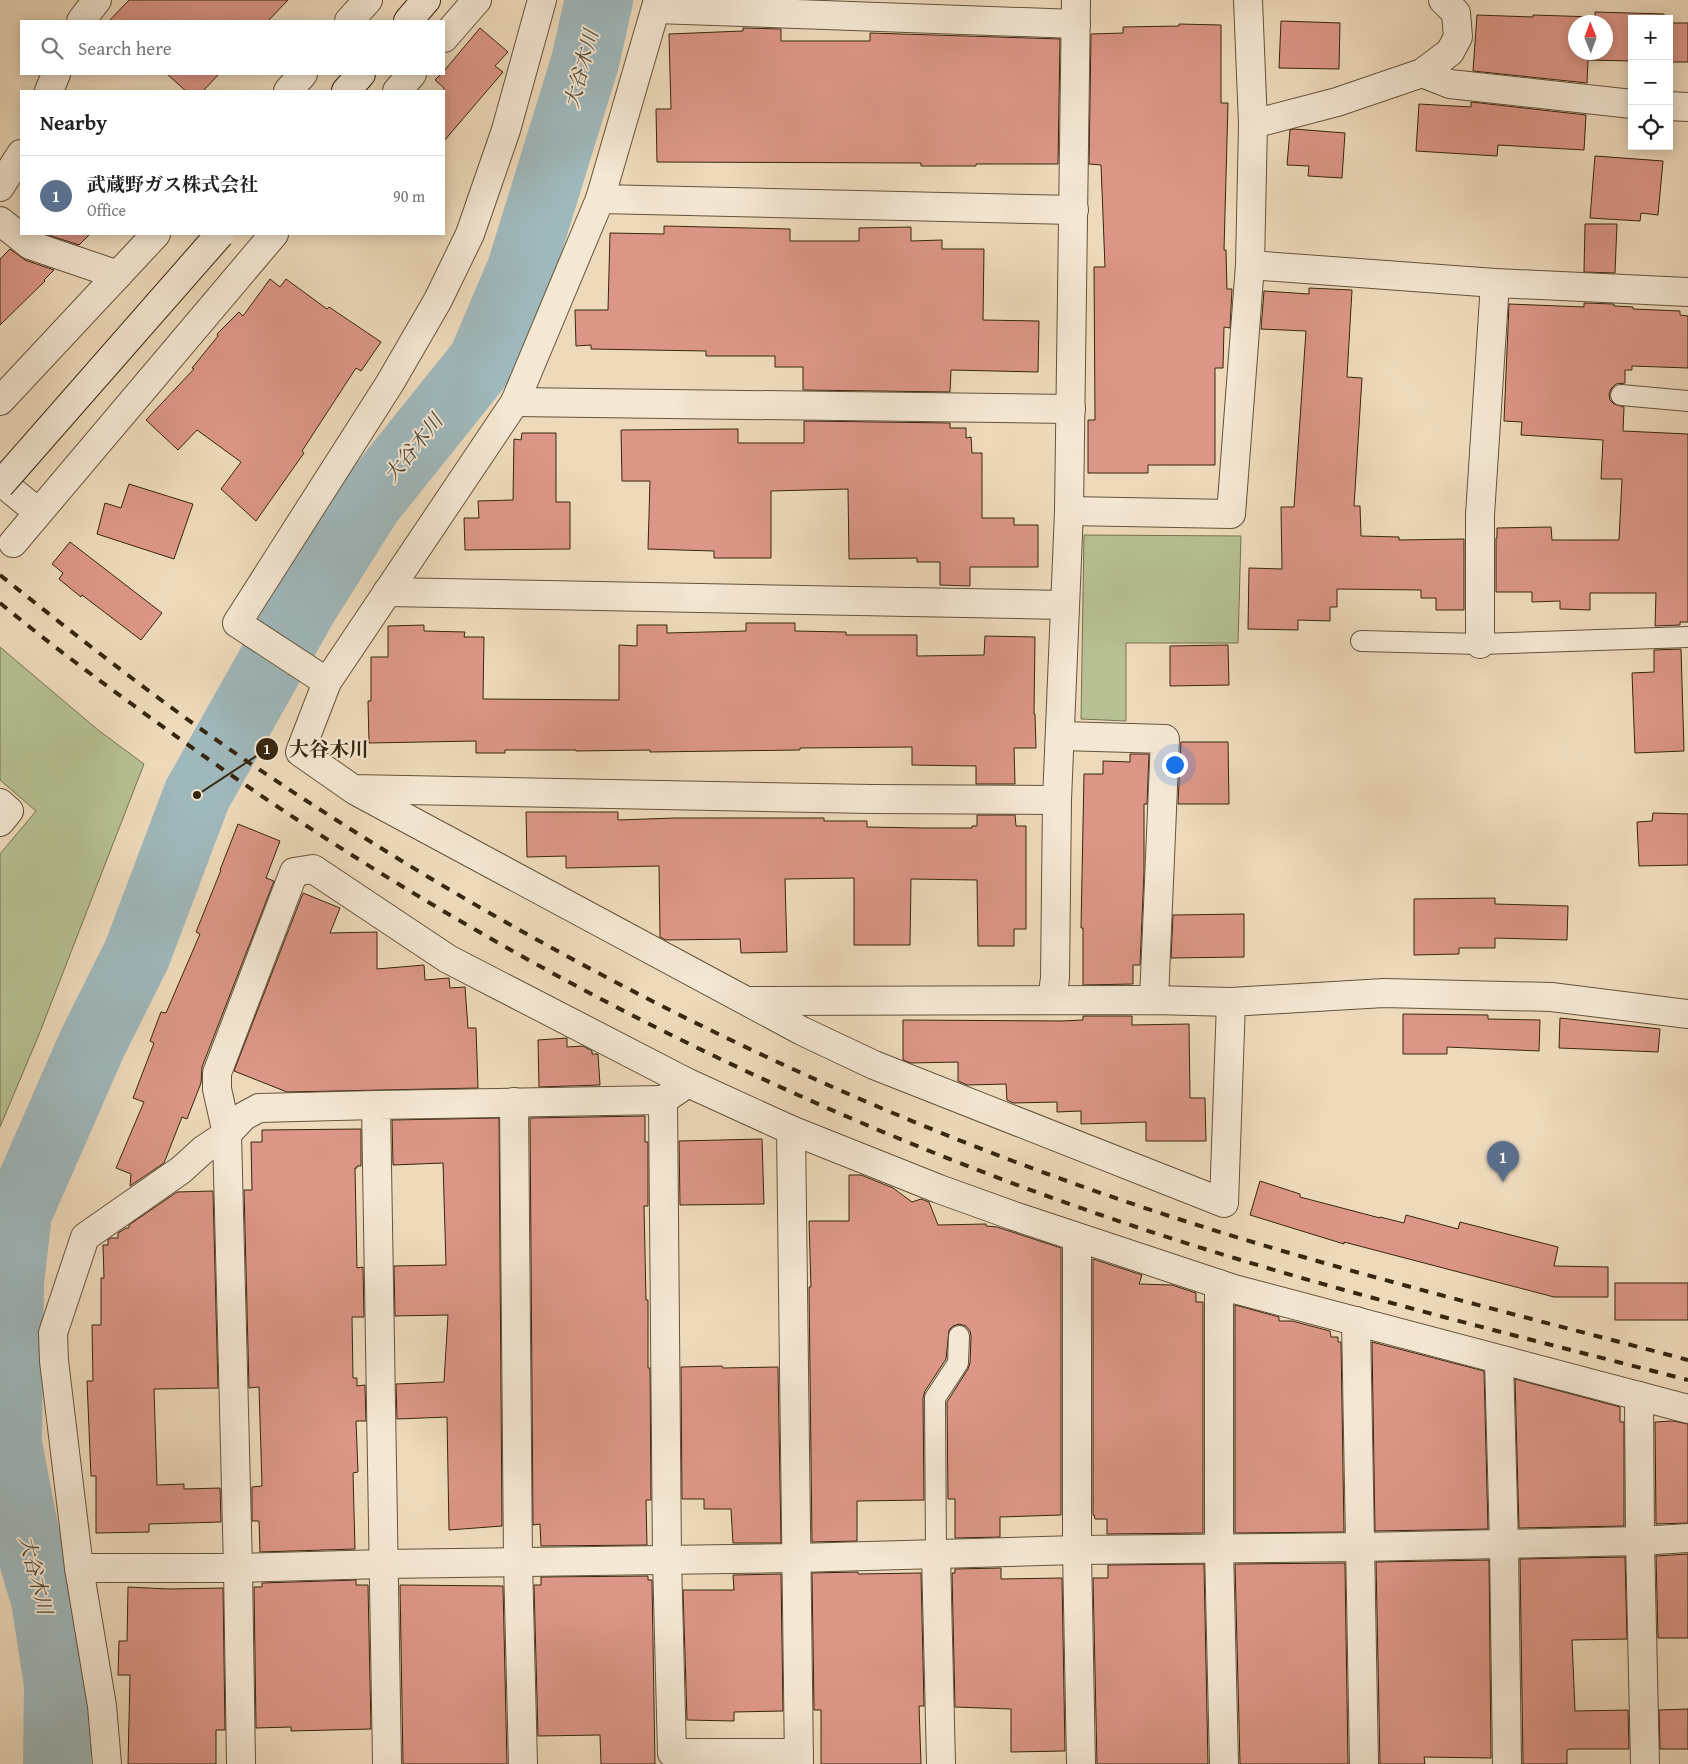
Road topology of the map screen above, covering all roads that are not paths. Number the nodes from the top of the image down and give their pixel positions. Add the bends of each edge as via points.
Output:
1 (97, 0) edge
2 (368, 0) edge
3 (426, 0) edge
4 (477, 0) edge
5 (542, 0) edge
6 (1248, 0) edge
7 (1442, 0) edge
8 (657, 5) edge
9 (1076, 12) edge
10 (82, 20) edge
11 (350, 20) edge
12 (409, 20) edge
13 (445, 37) edge
14 (1422, 73) junction
15 (56, 75) edge
16 (302, 75) edge
17 (360, 75) edge
18 (411, 75) edge
19 (49, 90) edge
20 (289, 90) edge
21 (347, 90) edge
22 (398, 90) edge
23 (1628, 104) edge
24 (1673, 106) edge
25 (1688, 107) edge
26 (1253, 124) junction
27 (20, 156) edge
28 (0, 187) edge
29 (600, 200) junction
30 (1074, 210) junction
31 (0, 221) edge
32 (155, 235) edge
33 (219, 235) edge
34 (273, 235) edge
35 (1250, 265) junction
36 (118, 275) junction
37 (1495, 283) junction
38 (1688, 292) edge
39 (1621, 395) dead end
40 (0, 401) edge
41 (1688, 401) edge
42 (514, 402) junction
43 (1071, 409) junction
44 (0, 481) edge
45 (0, 485) edge
46 (1069, 510) junction
47 (38, 512) junction
48 (13, 543) dead end
49 (387, 592) junction
50 (1064, 605) junction
51 (1688, 637) edge
52 (1361, 641) dead end
53 (1480, 644) junction
54 (327, 682) junction
55 (1061, 736) junction
56 (353, 789) junction
57 (1057, 800) junction
58 (0, 803) edge
59 (0, 822) edge
60 (1052, 1000) junction
61 (1154, 1000) junction
62 (745, 1001) junction
63 (1231, 1002) junction
64 (1688, 1014) edge
65 (688, 1083) junction
66 (663, 1100) junction
67 (514, 1102) junction
68 (376, 1104) junction
69 (791, 1130) junction
70 (227, 1134) junction
71 (1077, 1238) junction
72 (1219, 1284) junction
73 (1356, 1321) junction
74 (959, 1336) dead end
75 (1499, 1360) junction
76 (1639, 1396) junction
77 (1688, 1409) edge
78 (1688, 1538) edge
79 (1640, 1541) junction
80 (1504, 1544) junction
81 (1360, 1547) junction
82 (1219, 1548) junction
83 (1077, 1550) junction
84 (936, 1555) junction
85 (797, 1558) junction
86 (667, 1559) junction
87 (518, 1562) junction
88 (384, 1564) junction
89 (79, 1568) junction
90 (238, 1568) junction
91 (672, 1758) edge
92 (799, 1758) edge
93 (107, 1764) edge
94 (241, 1764) edge
95 (387, 1764) edge
96 (523, 1764) edge
97 (940, 1764) edge
98 (1081, 1764) edge
99 (1224, 1764) edge
100 (1364, 1764) edge
101 (1507, 1764) edge
102 (1644, 1764) edge

1 - 10 street
2 - 11 street
3 - 12 street
4 - 13 street
5 - 54 street via 506,130 470,234 438,300 390,383 237,623
6 - 26 street
7 - 14 street via 1456,13 1458,37 1450,52
8 - 9 street
8 - 29 street
9 - 30 street
14 - 23 street via 1450,84
14 - 26 street via 1337,102
15 - 19 street
16 - 20 street
17 - 21 street
18 - 22 street
24 - 25 street
26 - 35 street
27 - 28 street
29 - 30 street
29 - 42 street
30 - 43 street
31 - 36 street via 30,245
32 - 36 street
33 - 45 street, bridge
34 - 47 street
35 - 37 street
35 - 46 street via 1231,514
36 - 40 street
37 - 38 street
37 - 53 street via 1480,515
39 - 41 lane
42 - 43 street
42 - 49 street
43 - 46 street
44 - 47 street
46 - 50 street
47 - 48 street
49 - 50 street
49 - 54 street
50 - 55 street
51 - 53 lane
52 - 53 lane
54 - 56 street via 300,752
55 - 57 street
55 - 61 street via 1165,740
56 - 57 street
56 - 62 street
57 - 60 street
58 - 59 street via 9,811
60 - 61 street
60 - 62 street
61 - 63 street
62 - 63 street via 874,1065 1224,1203
63 - 64 street via 1384,993 1551,997
65 - 66 street
65 - 69 street
65 - 70 street via 448,959 313,869 294,872 217,1073 217,1089
66 - 67 street
66 - 86 street
67 - 68 street
67 - 87 street
68 - 70 street via 259,1108 244,1116
68 - 88 street
69 - 71 street via 939,1189
69 - 85 street
70 - 89 street via 182,1170 85,1237 53,1333
70 - 90 street
71 - 72 street
71 - 83 street
72 - 73 street
72 - 82 street
73 - 75 street
73 - 81 street
74 - 84 lane via 958,1363 935,1398
75 - 76 street
75 - 80 street
76 - 77 street
76 - 79 street
78 - 79 street
79 - 80 street
79 - 102 street
80 - 81 street
80 - 101 street
81 - 82 street
81 - 100 street
82 - 83 street
82 - 99 street
83 - 84 street
83 - 98 street
84 - 85 street
84 - 97 street
85 - 86 street
85 - 92 street
86 - 87 street
86 - 91 street
87 - 88 street
87 - 96 street
88 - 90 street
88 - 95 street
89 - 90 street
89 - 93 street via 102,1706
90 - 94 street
91 - 92 street

